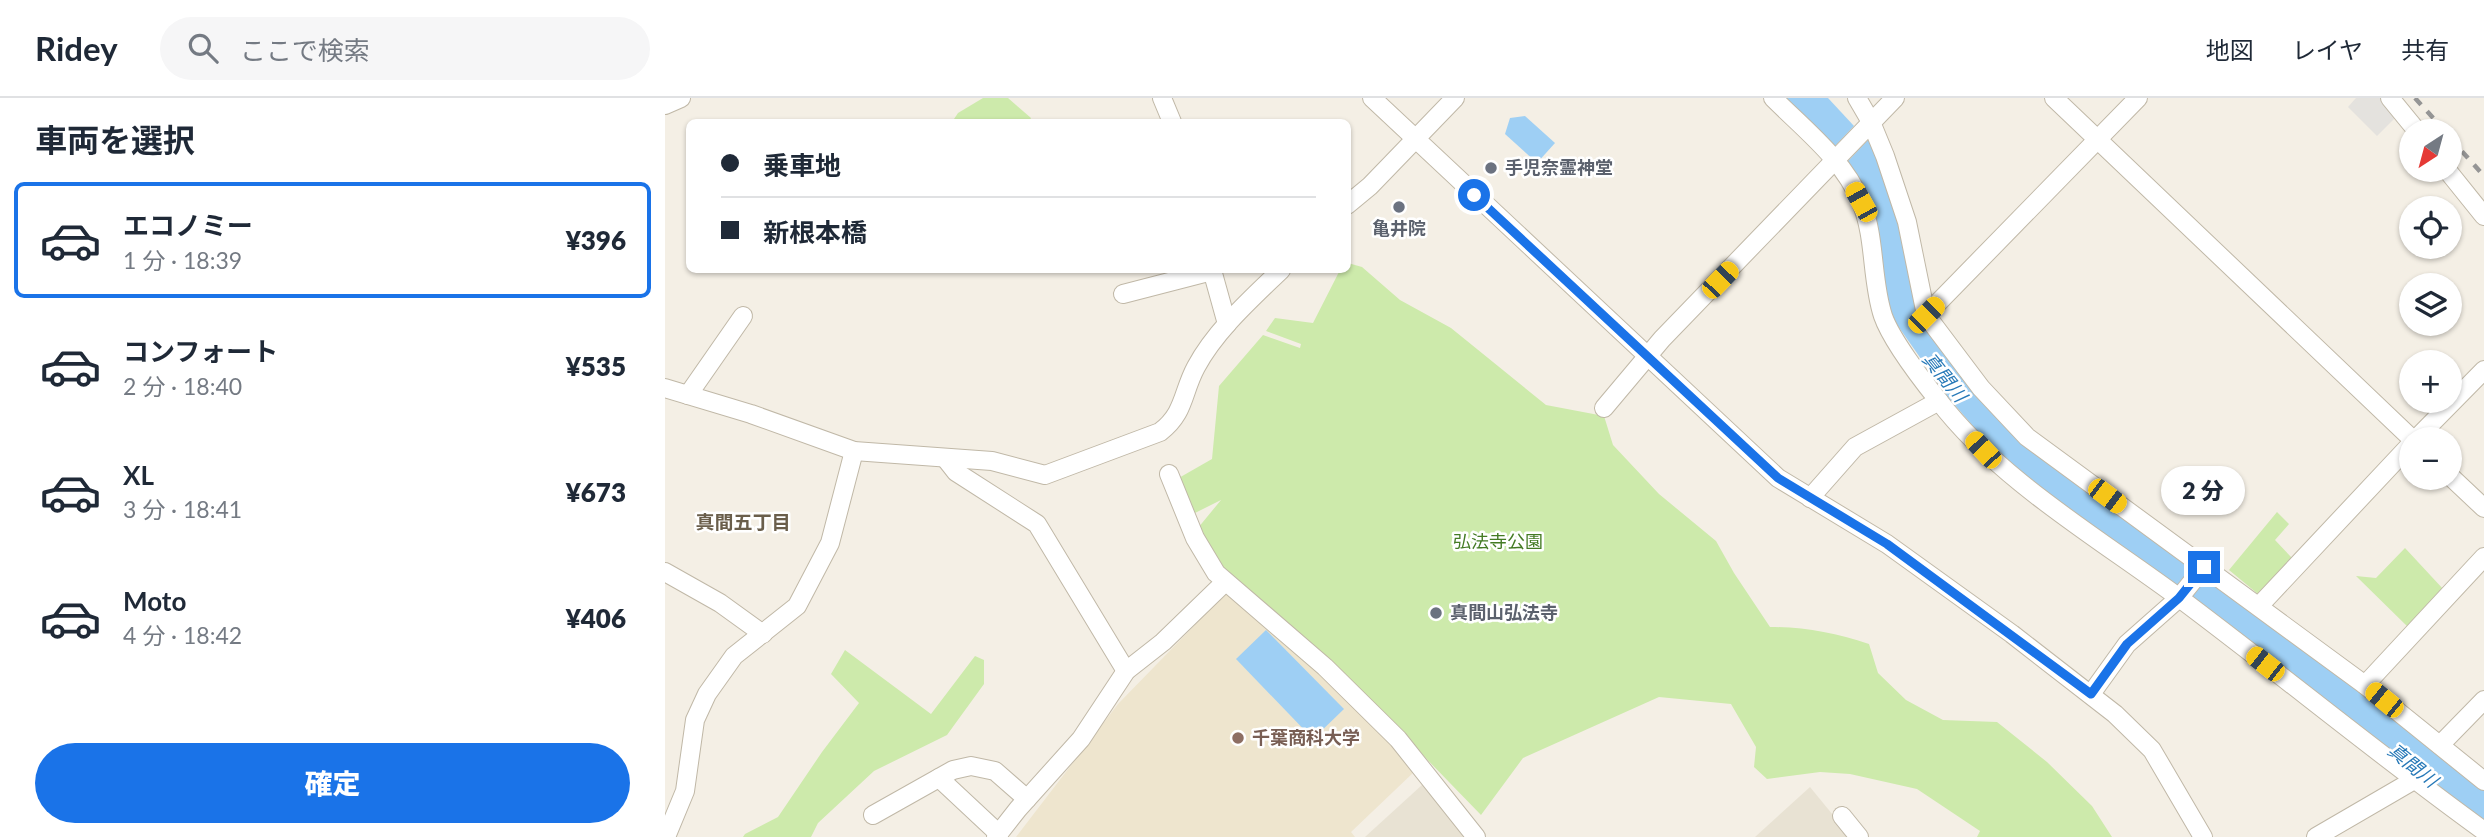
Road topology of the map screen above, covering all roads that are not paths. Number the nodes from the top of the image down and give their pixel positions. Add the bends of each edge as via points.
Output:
1 (681, 98) edge
2 (1162, 98) edge
3 (1372, 98) edge
4 (1455, 98) edge
5 (1773, 98) edge
6 (1857, 98) edge
7 (1895, 98) edge
8 (2054, 98) edge
9 (2138, 98) edge
10 (2390, 98) edge
11 (665, 105) edge
12 (1171, 119) edge
13 (2407, 119) edge
14 (1871, 122) junction
15 (1415, 139) junction
16 (2098, 140) junction
17 (1836, 161) junction
18 (2457, 182) edge
19 (1351, 202) edge
20 (2484, 216) edge
21 (1201, 273) edge
22 (1213, 273) edge
23 (1278, 273) edge
24 (1123, 294) dead end
25 (1926, 315) junction
26 (743, 316) dead end
27 (1227, 324) junction
28 (1649, 356) junction
29 (2484, 370) edge
30 (665, 388) edge
31 (688, 395) junction
32 (1938, 401) junction
33 (1604, 408) dead end
34 (2427, 427) edge
35 (2399, 428) edge
36 (854, 451) junction
37 (2399, 456) edge
38 (945, 458) junction
39 (1169, 474) dead end
40 (2462, 487) edge
41 (1810, 498) junction
42 (2484, 508) edge
43 (2484, 557) edge
44 (2204, 567) junction
45 (665, 572) edge
46 (1225, 582) junction
47 (2179, 598) junction
48 (2259, 606) junction
49 (763, 634) junction
50 (1126, 671) junction
51 (2365, 685) junction
52 (2091, 694) junction
53 (2484, 701) edge
54 (2440, 745) junction
55 (939, 778) junction
56 (2414, 780) junction
57 (2484, 781) edge
58 (1027, 799) junction
59 (873, 815) dead end
60 (1842, 816) dead end
61 (2484, 831) edge
62 (997, 835) edge
63 (666, 837) edge
64 (1476, 837) edge
65 (1859, 837) edge
66 (2203, 837) edge
67 (2316, 837) edge

1 - 11 street
2 - 12 street
3 - 15 street
4 - 15 street
5 - 17 street
6 - 14 street
7 - 14 street
8 - 16 street
9 - 16 street
10 - 13 street
14 - 17 street
14 - 25 street via 1907,222
15 - 19 street
15 - 28 street
16 - 25 street
16 - 35 street
17 - 28 street
17 - 32 street via 1861,202 1868,224 1883,317
18 - 20 street
21 - 24 street
22 - 27 street
23 - 27 street
25 - 44 street via 1981,388 2027,437
26 - 31 street
27 - 38 street via 1196,367 1173,422 1160,432 1045,475 992,461
28 - 33 street
28 - 41 street via 1778,478
29 - 34 street
30 - 31 street
31 - 36 street
32 - 41 street via 1855,447
32 - 47 street via 1998,466
36 - 38 street
36 - 49 street via 830,543 817,572 797,606
37 - 48 street
38 - 50 street via 956,472 1037,524
39 - 46 street via 1195,538
40 - 42 street
41 - 52 street via 1887,544
43 - 51 street
44 - 47 street
44 - 48 street
45 - 49 street
46 - 50 street
46 - 64 street via 1325,667 1398,739
47 - 52 street via 2127,644
47 - 56 street
48 - 51 street
49 - 63 street via 734,656 707,694 695,720 685,791
50 - 58 street via 1081,740
51 - 54 street
52 - 66 street via 2152,750
53 - 54 street
54 - 57 street
55 - 58 street via 953,769 971,766 995,771
55 - 59 street
55 - 62 street
56 - 61 street
56 - 67 street
58 - 62 street
60 - 65 street

